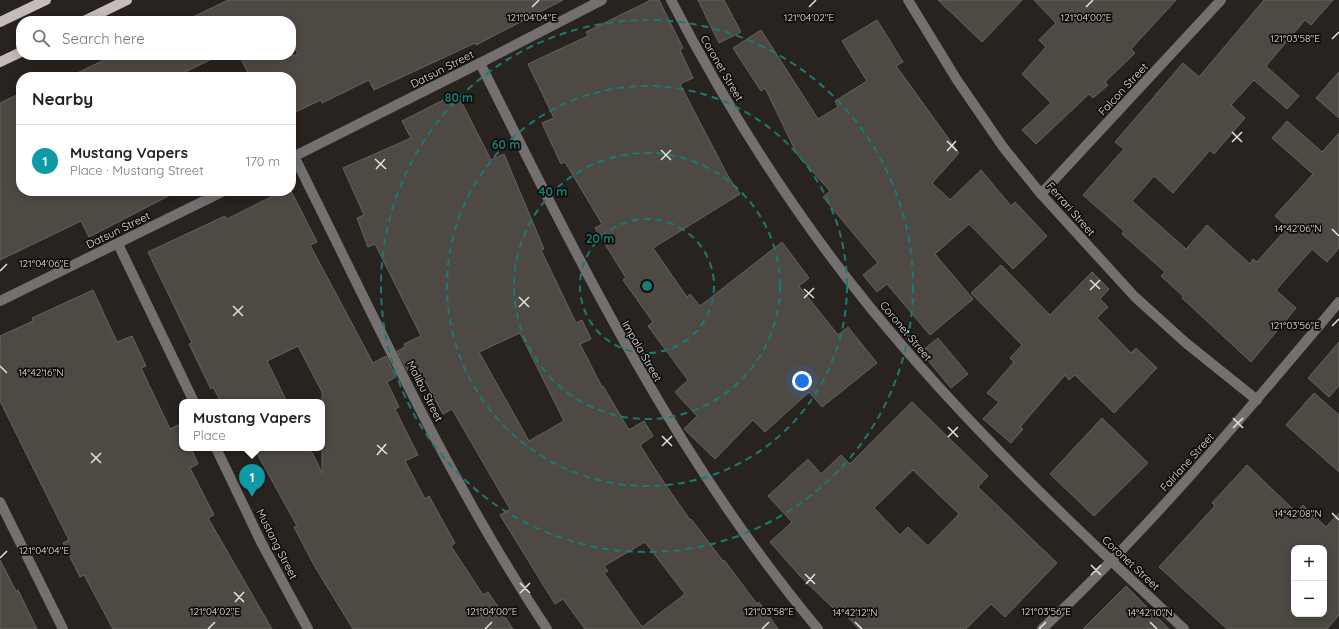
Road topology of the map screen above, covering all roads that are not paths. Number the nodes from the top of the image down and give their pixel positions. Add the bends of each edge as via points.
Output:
1 (46, 0) edge
2 (127, 0) edge
3 (602, 0) edge
4 (670, 0) edge
5 (908, 0) edge
6 (1222, 0) edge
7 (94, 16) edge
8 (0, 22) edge
9 (16, 54) edge
10 (0, 62) edge
11 (480, 63) junction
12 (296, 155) edge
13 (296, 165) edge
14 (1041, 194) junction
15 (214, 196) edge
16 (118, 244) junction
17 (0, 301) edge
18 (1339, 302) edge
19 (193, 399) edge
20 (1257, 400) junction
21 (217, 451) edge
22 (0, 502) edge
23 (1112, 562) junction
24 (63, 629) edge
25 (308, 629) edge
26 (547, 629) edge
27 (818, 629) edge
28 (1042, 629) edge
29 (1184, 629) edge

1 - 8 main road
2 - 7 main road
3 - 11 street, Datsun Street
4 - 23 street, Coronet Street via 702,60 753,145 808,227 869,306 933,381 1001,453
5 - 14 street, Ferrari Street via 957,80 999,141
6 - 14 street, Falcon Street
9 - 10 main road
11 - 12 street, Datsun Street
11 - 27 street, Impala Street via 569,240 657,400 739,527
13 - 26 street, Malibu Street via 426,422 507,567
14 - 20 street, Ferrari Street via 1135,297 1186,343
15 - 16 street, Datsun Street
16 - 17 street, Datsun Street
16 - 19 street
18 - 20 street, Fairlane Street
20 - 23 street, Fairlane Street
21 - 25 street, Mustang Street via 261,542
22 - 24 street
23 - 28 street, Fairlane Street
23 - 29 street, Coronet Street

